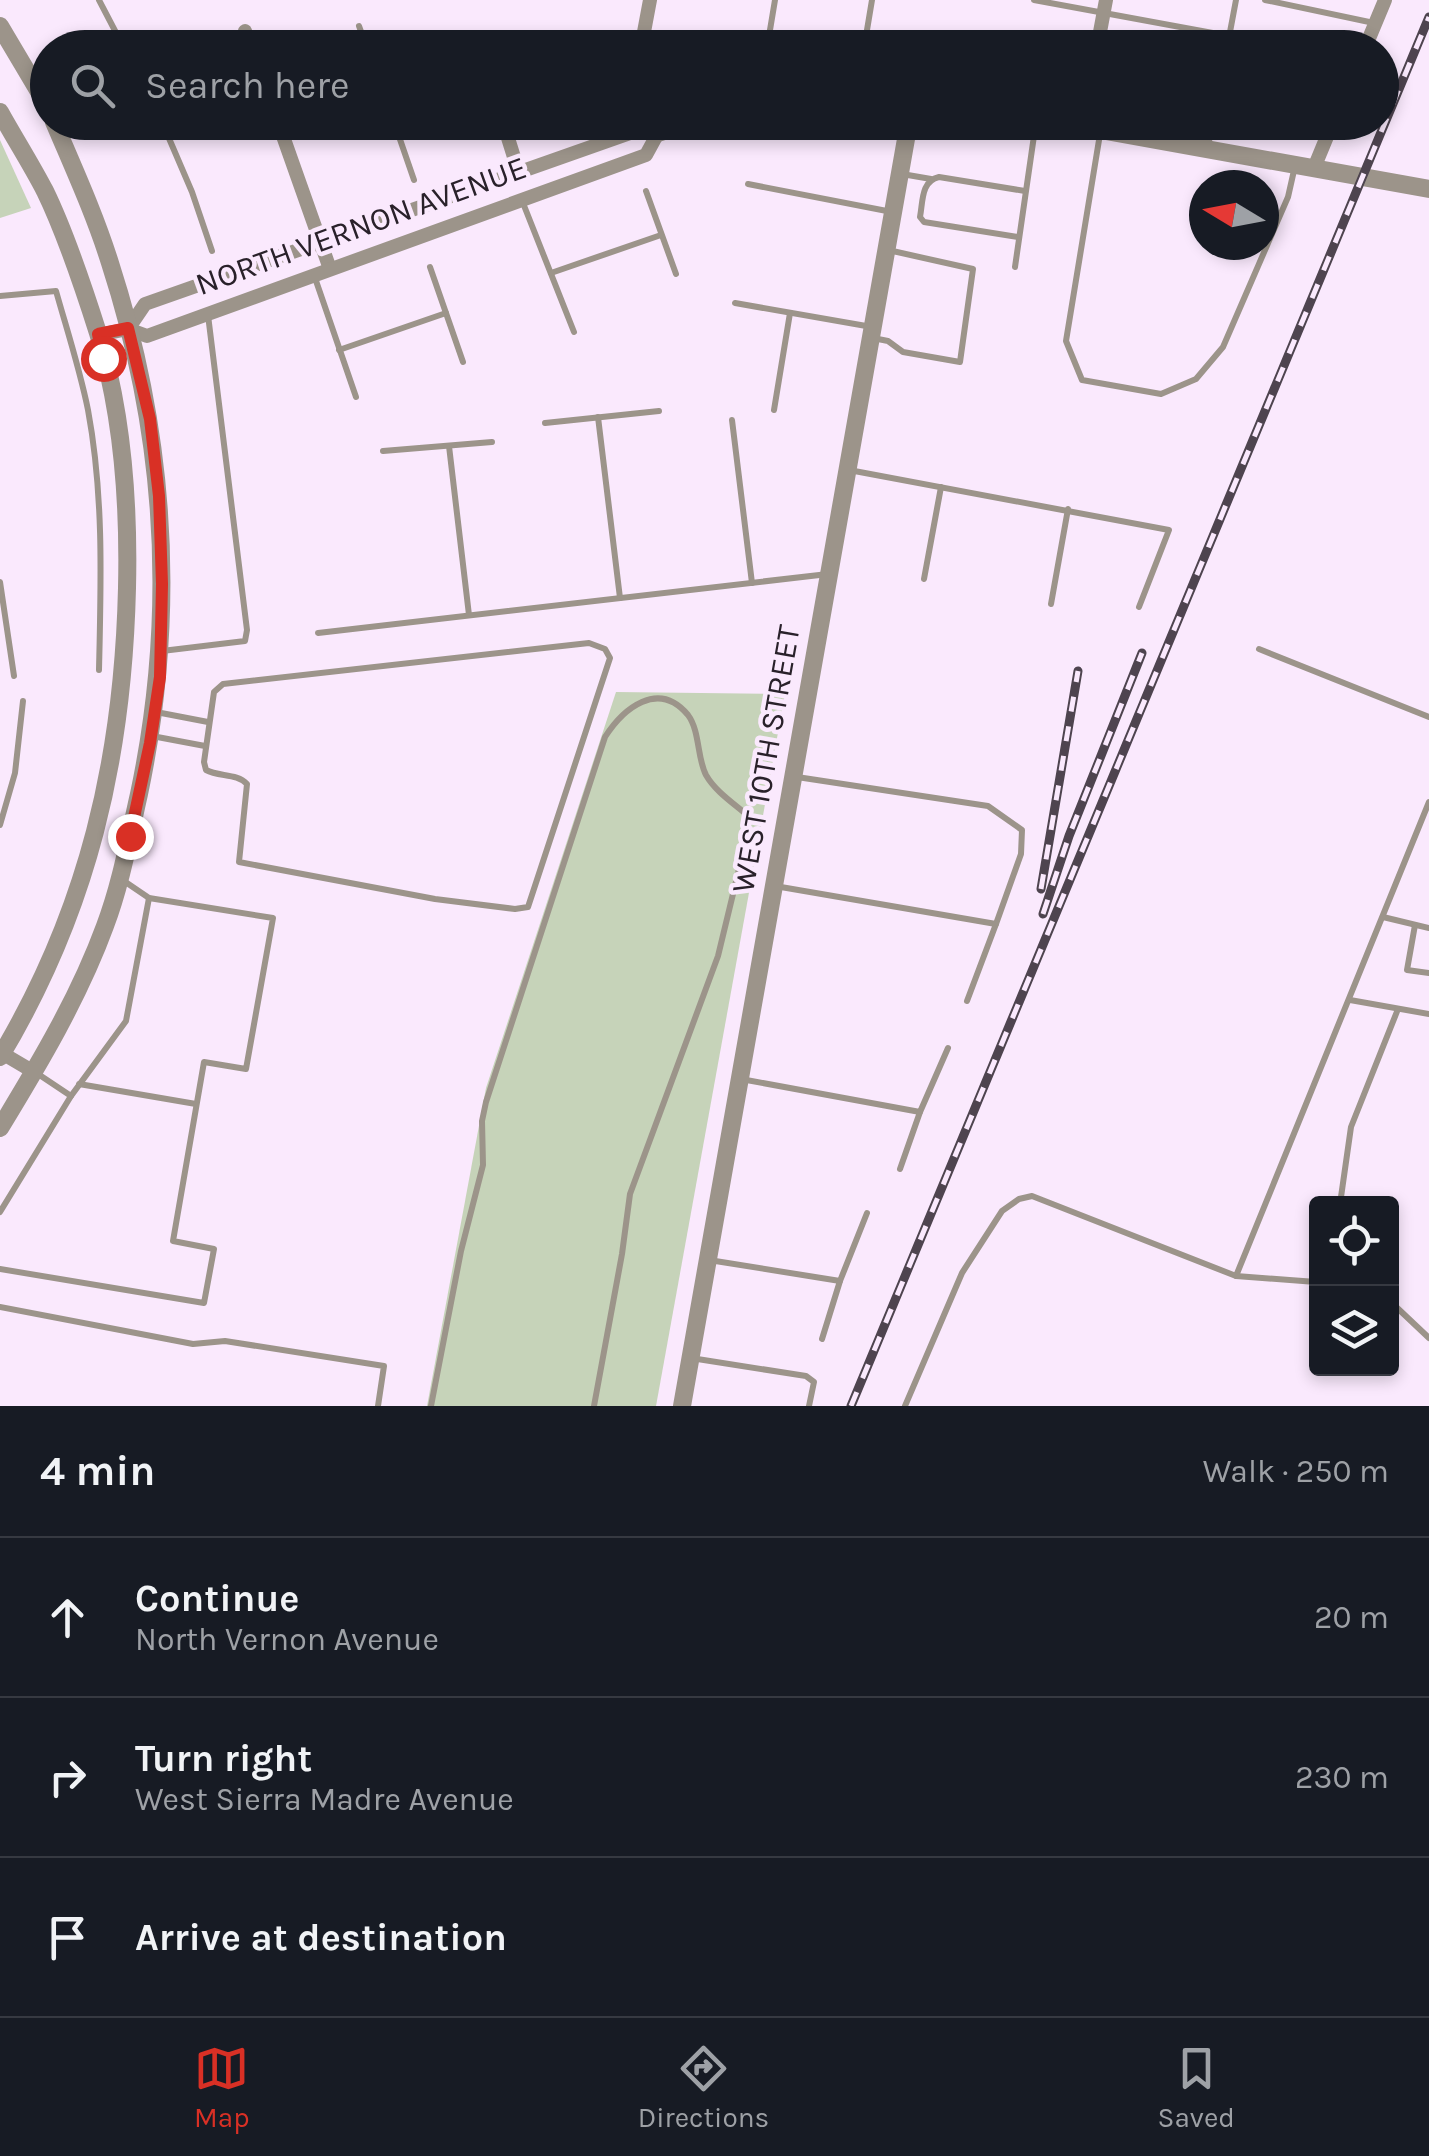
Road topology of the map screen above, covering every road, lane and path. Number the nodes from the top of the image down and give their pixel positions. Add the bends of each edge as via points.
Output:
1 (99, 0) edge
2 (650, 0) edge
3 (775, 0) edge
4 (872, 0) edge
5 (1034, 0) edge
6 (1236, 0) edge
7 (1265, 0) edge
8 (1385, 0) edge
9 (1105, 6) edge
10 (1375, 23) junction
11 (0, 26) edge
12 (359, 26) dead end
13 (115, 30) edge
14 (360, 30) edge
15 (644, 30) edge
16 (769, 30) edge
17 (867, 30) edge
18 (1204, 30) edge
19 (1230, 30) edge
20 (1372, 30) edge
21 (30, 76) edge
22 (0, 112) edge
23 (61, 140) edge
24 (170, 140) edge
25 (284, 140) edge
26 (400, 140) edge
27 (509, 140) edge
28 (610, 140) edge
29 (652, 140) edge
30 (907, 140) edge
31 (1033, 140) edge
32 (1088, 140) edge
33 (1156, 140) edge
34 (1210, 140) edge
35 (1322, 140) edge
36 (1208, 150) junction
37 (1305, 166) junction
38 (518, 170) junction
39 (900, 174) junction
40 (930, 179) junction
41 (414, 180) dead end
42 (748, 184) dead end
43 (1429, 188) edge
44 (646, 190) dead end
45 (1025, 191) junction
46 (522, 200) junction
47 (893, 212) junction
48 (660, 235) junction
49 (1018, 237) junction
50 (321, 243) junction
51 (887, 250) junction
52 (212, 252) dead end
53 (430, 266) dead end
54 (1015, 268) dead end
55 (330, 269) junction
56 (550, 273) junction
57 (676, 274) dead end
58 (314, 275) junction
59 (0, 296) edge
60 (735, 303) dead end
61 (790, 312) junction
62 (446, 313) junction
63 (208, 314) junction
64 (128, 328) junction
65 (574, 332) dead end
66 (872, 332) junction
67 (98, 334) junction
68 (340, 350) junction
69 (463, 362) dead end
70 (356, 397) dead end
71 (774, 410) dead end
72 (659, 411) dead end
73 (598, 418) junction
74 (732, 420) dead end
75 (546, 423) dead end
76 (492, 442) dead end
77 (449, 446) junction
78 (384, 452) dead end
79 (848, 470) junction
80 (941, 487) junction
81 (1068, 510) junction
82 (829, 574) junction
83 (924, 579) dead end
84 (0, 582) edge
85 (752, 583) junction
86 (620, 598) junction
87 (1051, 604) dead end
88 (1140, 607) dead end
89 (469, 615) junction
90 (318, 633) dead end
91 (1259, 649) dead end
92 (160, 651) junction
93 (99, 670) dead end
94 (14, 676) dead end
95 (24, 701) dead end
96 (154, 712) junction
97 (1429, 717) edge
98 (208, 722) junction
99 (151, 735) junction
100 (205, 746) junction
101 (793, 776) junction
102 (1429, 802) edge
103 (0, 824) edge
104 (118, 877) junction
105 (774, 886) junction
106 (149, 898) junction
107 (1383, 917) junction
108 (996, 924) junction
109 (1415, 925) junction
110 (1429, 928) edge
111 (1429, 973) edge
112 (1350, 1000) junction
113 (967, 1001) dead end
114 (1398, 1008) junction
115 (1429, 1014) edge
116 (948, 1048) dead end
117 (1, 1054) edge
118 (34, 1072) junction
119 (740, 1079) junction
120 (79, 1084) junction
121 (71, 1096) junction
122 (196, 1104) junction
123 (920, 1112) junction
124 (0, 1128) edge
125 (900, 1169) dead end
126 (1341, 1196) edge
127 (0, 1212) edge
128 (867, 1213) dead end
129 (708, 1260) junction
130 (0, 1269) edge
131 (1236, 1276) junction
132 (840, 1281) junction
133 (1309, 1281) edge
134 (0, 1307) edge
135 (1399, 1310) edge
136 (1429, 1338) edge
137 (822, 1339) dead end
138 (690, 1358) junction
139 (378, 1406) edge
140 (431, 1406) edge
141 (594, 1406) edge
142 (682, 1406) edge
143 (809, 1406) edge
144 (905, 1406) edge

1 - 13 lane
2 - 15 street
3 - 16 lane
4 - 17 lane
5 - 9 lane
6 - 19 lane
7 - 10 lane
8 - 10 street
9 - 18 lane
10 - 20 street
11 - 21 street
12 - 14 lane
22 - 67 street via 46,193
23 - 64 street via 110,262
24 - 52 lane
25 - 50 street
26 - 41 lane
27 - 38 street
28 - 38 street, NORTH VERNON AVENUE
29 - 46 street, NORTH VERNON AVENUE via 646,156
30 - 39 street, WEST 10TH STREET
31 - 45 lane
32 - 37 lane via 1066,341 1082,380 1160,394 1196,379 1223,347
33 - 36 street
34 - 36 lane
35 - 37 street
36 - 37 street
37 - 43 street
38 - 50 street, NORTH VERNON AVENUE
39 - 40 lane
39 - 47 street, WEST 10TH STREET
40 - 45 lane
40 - 49 lane via 924,222
42 - 47 lane
44 - 48 lane
45 - 49 lane
46 - 55 street, NORTH VERNON AVENUE
46 - 56 lane
47 - 51 street, WEST 10TH STREET
48 - 56 lane
48 - 57 lane
49 - 54 lane
50 - 55 street
50 - 64 street, NORTH VERNON AVENUE via 145,304
51 - 66 street, WEST 10TH STREET
51 - 66 lane via 973,269 960,362 903,352
53 - 62 lane
55 - 58 street, NORTH VERNON AVENUE
56 - 65 lane
58 - 63 street, NORTH VERNON AVENUE
58 - 68 lane
59 - 93 lane via 56,291 80,377 103,565
60 - 61 lane
61 - 66 lane
61 - 71 lane
62 - 68 lane
62 - 69 lane
63 - 64 street, NORTH VERNON AVENUE via 147,336
63 - 92 lane via 247,630 244,640
64 - 67 street, NORTH VERNON AVENUE
64 - 92 street via 150,419 159,496
66 - 79 street, WEST 10TH STREET
67 - 117 street via 121,439 128,528 122,700 101,816 66,924
68 - 70 lane
72 - 73 lane
73 - 75 lane
73 - 86 lane
74 - 85 lane
76 - 77 lane
77 - 78 lane
77 - 89 lane
79 - 80 lane
79 - 82 street, WEST 10TH STREET
80 - 81 lane
80 - 83 lane
81 - 87 lane
81 - 88 lane via 1169,530
82 - 85 lane
82 - 101 street, WEST 10TH STREET
84 - 94 lane
85 - 86 lane
86 - 89 lane
89 - 90 lane
91 - 97 lane
92 - 96 street
95 - 103 lane
96 - 98 lane
96 - 99 street
98 - 100 lane
98 - 100 lane via 214,692 223,684 589,643 610,658 528,906 435,898 239,862 247,784 206,770
99 - 100 lane
99 - 104 street
101 - 105 street, WEST 10TH STREET
101 - 108 lane via 988,806 1022,830 1021,854
102 - 107 lane
104 - 106 lane
104 - 118 street via 105,926
105 - 108 lane
105 - 119 street, WEST 10TH STREET
106 - 120 lane via 126,1021
106 - 122 lane via 273,918 246,1069 204,1062
107 - 109 lane
107 - 112 lane
108 - 113 lane
109 - 110 lane
109 - 111 lane via 1407,970
112 - 114 lane
112 - 131 lane
114 - 115 lane
114 - 126 lane via 1351,1127
116 - 123 lane
117 - 118 street
118 - 121 lane
118 - 124 street
119 - 123 lane
119 - 129 street, WEST 10TH STREET
120 - 121 lane
120 - 122 lane
121 - 127 lane
122 - 130 lane via 173,1241 214,1249 204,1304
123 - 125 lane
128 - 132 lane
129 - 132 lane
129 - 138 street, WEST 10TH STREET
131 - 133 lane
131 - 144 lane via 1032,1196 1018,1199 1002,1211 962,1273
132 - 137 lane
134 - 139 lane via 193,1344 225,1341 384,1366
135 - 136 lane
138 - 142 street, WEST 10TH STREET
138 - 143 lane via 806,1376 814,1382
140 - 141 lane via 483,1165 486,1102 605,737 628,707 658,699 689,716 705,774 746,814 748,832 718,956 630,1194

